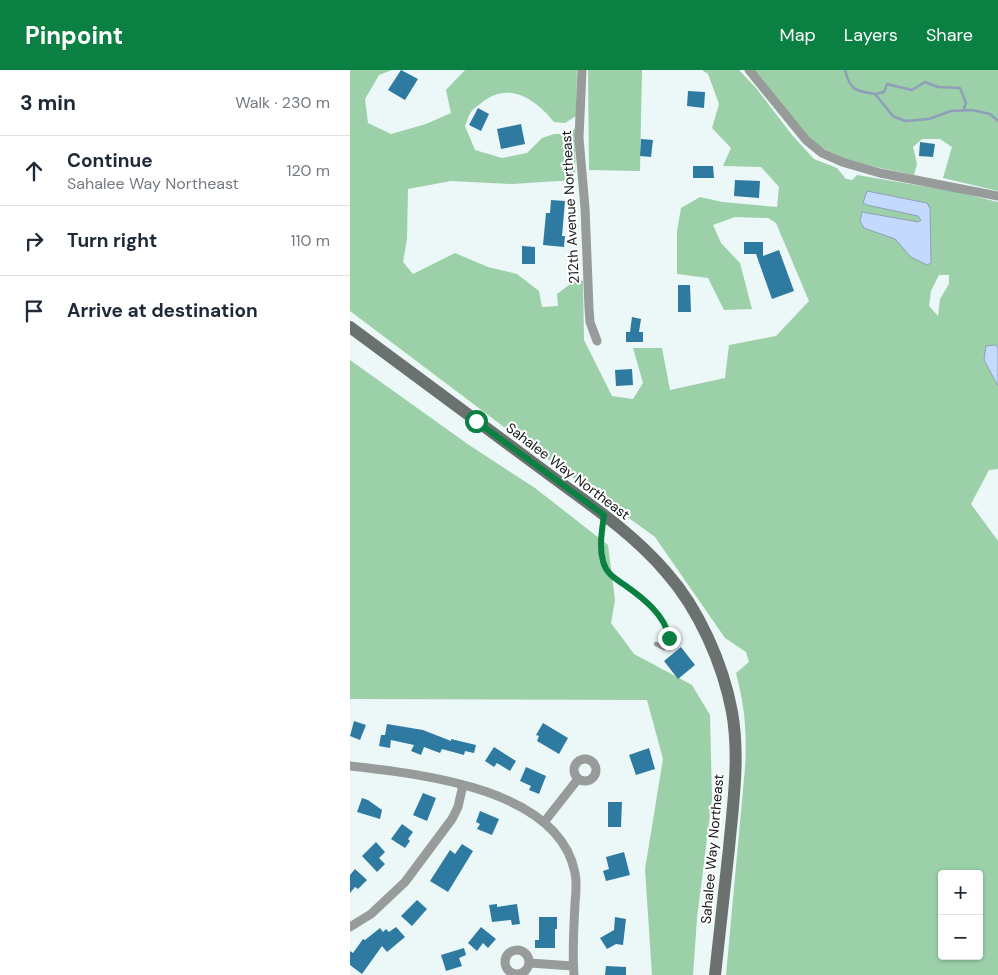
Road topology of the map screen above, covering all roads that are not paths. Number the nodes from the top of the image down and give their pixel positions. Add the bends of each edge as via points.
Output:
1 (582, 70) edge
2 (748, 70) edge
3 (998, 196) edge
4 (350, 327) edge
5 (597, 342) dead end
6 (604, 515) junction
7 (656, 644) dead end
8 (350, 766) edge
9 (578, 779) dead end
10 (464, 785) junction
11 (544, 822) junction
12 (350, 927) edge
13 (530, 963) dead end
14 (573, 970) edge
15 (715, 975) edge

1 - 5 street, 212th Avenue Northeast via 579,138 586,208 590,322
2 - 3 street via 806,140 822,153 880,173
4 - 6 main road, Sahalee Way Northeast
6 - 7 lane via 601,536 603,563 611,577 656,611 668,627 669,645 664,648
6 - 15 main road, Sahalee Way Northeast via 666,572 683,595 704,630 728,696 735,740 735,772
8 - 10 street via 434,777
9 - 11 street
10 - 11 street via 508,800
10 - 12 street via 452,819 405,882 371,914
11 - 14 street via 565,843 576,874
13 - 14 street

